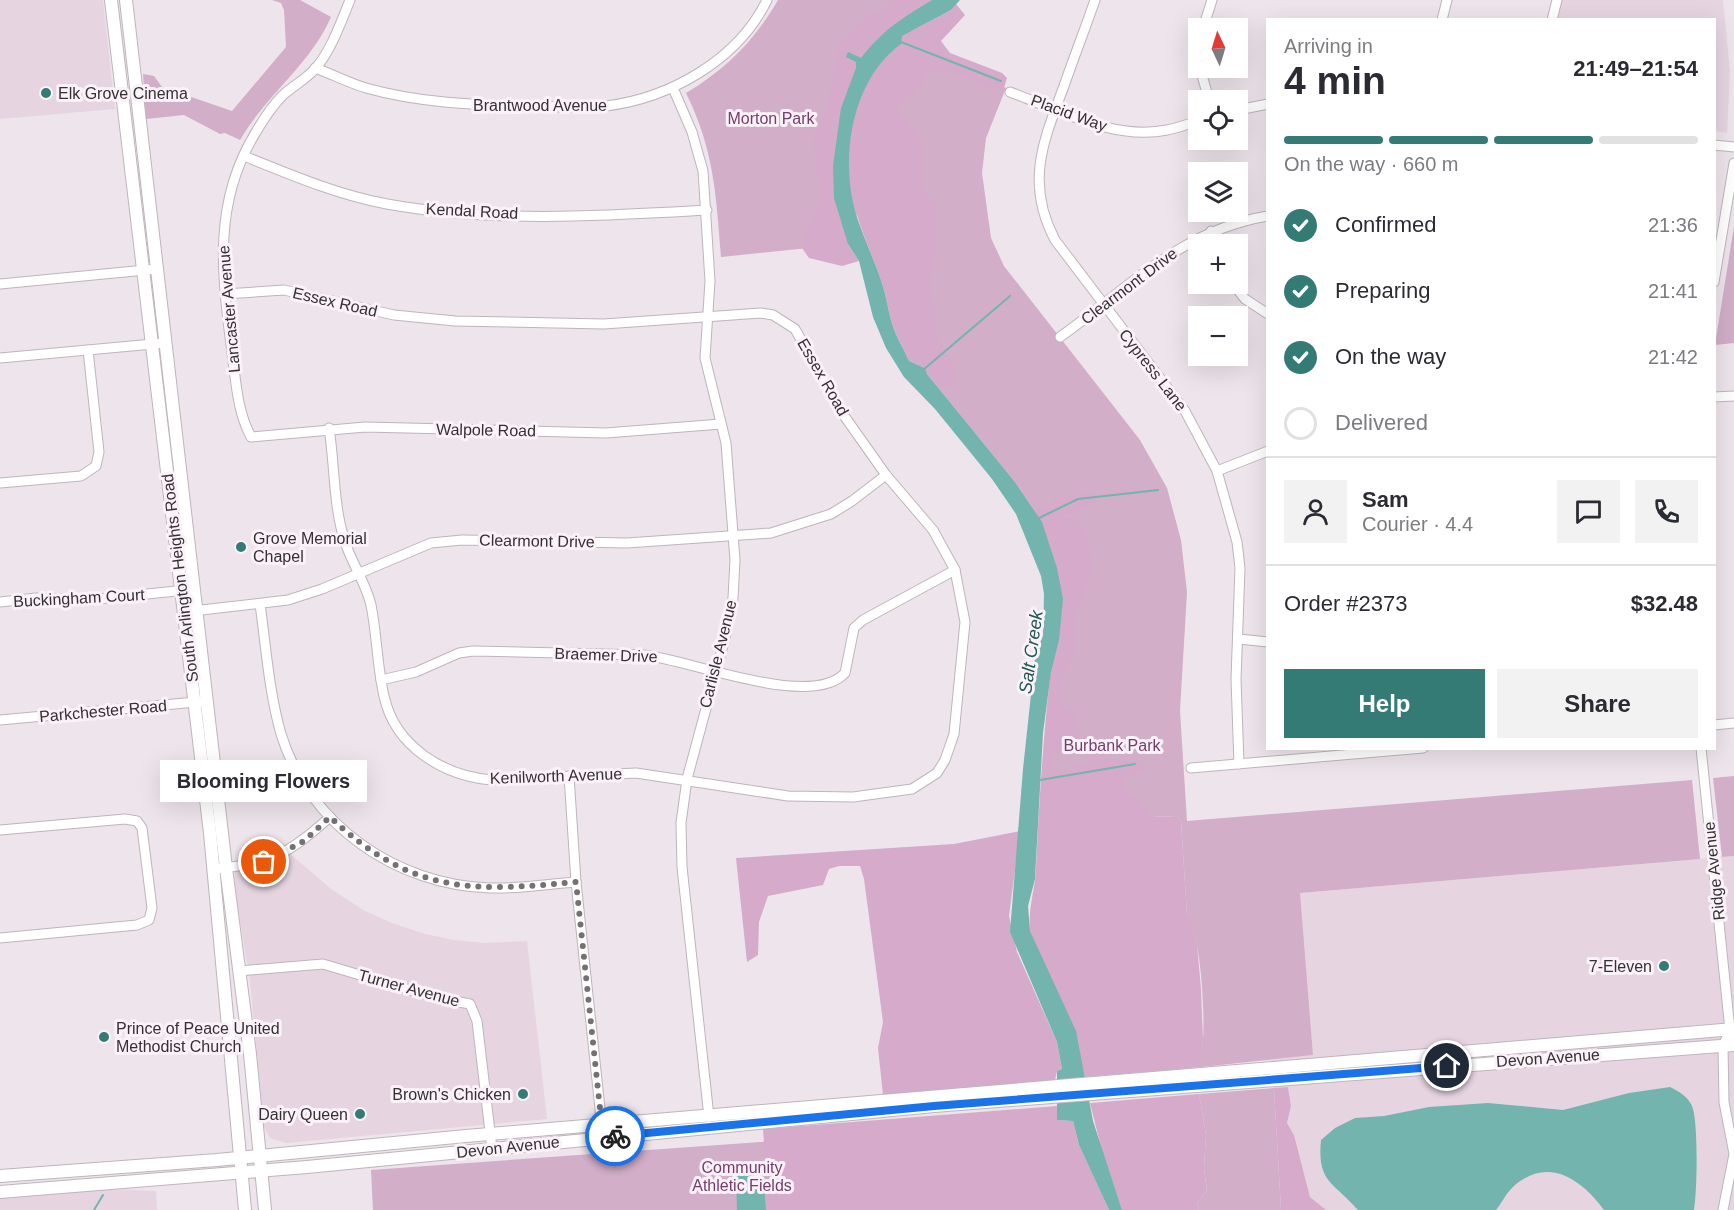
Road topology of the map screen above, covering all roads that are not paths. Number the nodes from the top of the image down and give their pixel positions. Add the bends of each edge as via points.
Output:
1 (111, 0) edge
2 (126, 0) edge
3 (350, 0) edge
4 (767, 0) edge
5 (1095, 0) edge
6 (1212, 0) edge
7 (1447, 0) edge
8 (1557, 0) edge
9 (1206, 18) edge
10 (1442, 18) edge
11 (1552, 18) edge
12 (315, 68) junction
13 (673, 88) junction
14 (1010, 92) dead end
15 (1266, 104) edge
16 (1055, 108) junction
17 (1248, 108) edge
18 (1188, 124) edge
19 (1716, 144) edge
20 (1734, 147) edge
21 (244, 156) junction
22 (1734, 164) edge
23 (707, 210) junction
24 (1266, 216) edge
25 (1211, 231) junction
26 (1212, 234) edge
27 (1717, 256) edge
28 (150, 270) junction
29 (0, 284) edge
30 (225, 294) junction
31 (1241, 294) edge
32 (1103, 306) junction
33 (1266, 313) edge
34 (708, 317) junction
35 (1060, 337) dead end
36 (158, 343) junction
37 (88, 350) junction
38 (0, 358) edge
39 (1734, 396) edge
40 (1716, 398) edge
41 (721, 424) junction
42 (329, 428) junction
43 (251, 437) joint
44 (1266, 452) edge
45 (1217, 471) junction
46 (886, 475) junction
47 (0, 483) edge
48 (733, 535) junction
49 (955, 570) junction
50 (359, 574) junction
51 (187, 590) junction
52 (0, 602) edge
53 (260, 604) junction
54 (190, 611) junction
55 (1239, 639) junction
56 (1266, 642) edge
57 (715, 670) junction
58 (381, 680) junction
59 (201, 702) junction
60 (0, 720) edge
61 (1734, 723) edge
62 (1716, 725) edge
63 (1400, 750) edge
64 (1701, 750) edge
65 (1239, 764) junction
66 (1191, 768) dead end
67 (569, 776) junction
68 (687, 779) junction
69 (895, 793) joint
70 (330, 817) junction
71 (0, 830) edge
72 (219, 868) junction
73 (576, 882) junction
74 (0, 938) edge
75 (239, 971) junction
76 (1733, 1032) edge
77 (1728, 1046) edge
78 (1109, 1088) junction
79 (1038, 1094) junction
80 (709, 1117) junction
81 (603, 1131) junction
82 (490, 1134) junction
83 (492, 1149) junction
84 (261, 1156) junction
85 (241, 1158) junction
86 (262, 1171) junction
87 (242, 1173) junction
88 (0, 1176) edge
89 (0, 1192) edge
90 (245, 1210) edge
91 (265, 1210) edge
92 (1723, 1210) edge

1 - 28 main road, South Arlington Heights Road
2 - 28 main road, South Arlington Heights Road
3 - 12 street, Lancaster Avenue via 337,32
4 - 13 street, Brantwood Avenue via 732,46
5 - 16 street, Cypress Lane
6 - 9 street
7 - 10 street
8 - 11 street
12 - 13 street, Brantwood Avenue via 366,88 464,105 604,107
12 - 21 street, Lancaster Avenue via 282,96 255,132
13 - 23 street, Carlisle Avenue via 699,151
14 - 16 street, Placid Way
15 - 17 street
16 - 18 street, Placid Way via 1109,129 1138,132
16 - 32 street, Cypress Lane via 1039,160 1042,209 1055,240
19 - 20 street
21 - 23 street, Kendal Road via 341,193 445,212 580,216
21 - 30 street, Lancaster Avenue via 227,208 222,248
22 - 27 street
23 - 34 street, Carlisle Avenue
24 - 25 street, Clearmont Drive
25 - 26 street
25 - 32 street, Clearmont Drive via 1150,266
28 - 29 street
28 - 36 main road, South Arlington Heights Road
30 - 34 street, Essex Road via 284,290 394,315 455,321 604,324
30 - 43 street, Lancaster Avenue via 241,414
31 - 33 street
32 - 35 street, Clearmont Drive
32 - 45 street, Cypress Lane via 1185,411
34 - 41 street, Carlisle Avenue via 705,358
34 - 46 street, Essex Road via 773,315 795,329 845,417
36 - 37 street
36 - 51 main road, South Arlington Heights Road
37 - 38 street
37 - 47 street via 99,452 96,466 81,476
39 - 40 street
41 - 42 street, Walpole Road via 606,433
41 - 48 street, Carlisle Avenue
42 - 43 street, Walpole Road
42 - 50 street, Kenilworth Avenue via 338,514
44 - 45 street
45 - 55 street, Cypress Lane via 1237,542
46 - 48 street, Clearmont Drive via 831,514 780,531
46 - 49 street, Essex Road via 933,530
48 - 50 street, Clearmont Drive via 627,543 430,543
48 - 57 street, Carlisle Avenue via 733,598
49 - 57 street, Braemer Drive via 854,628 845,672 827,685 787,687
49 - 69 street, Essex Road via 965,622 951,748 937,773 912,789
50 - 53 street, Clearmont Drive via 288,600
50 - 58 street, Kenilworth Avenue via 370,604
51 - 52 street, Buckingham Court via 79,600 36,598
51 - 54 main road, South Arlington Heights Road
53 - 54 street, Clearmont Drive
53 - 70 street via 281,733 300,777
54 - 59 main road, South Arlington Heights Road
55 - 56 street
55 - 65 street, Cypress Lane
57 - 58 street, Braemer Drive via 644,655 473,651
57 - 68 street, Carlisle Avenue
58 - 67 street, Kenilworth Avenue via 384,699 401,733 415,749 443,769 474,779
59 - 60 street, Parkchester Road
59 - 72 main road, South Arlington Heights Road
61 - 62 street
63 - 65 street
64 - 76 street, Ridge Avenue
65 - 66 street
67 - 68 street, Kenilworth Avenue via 636,773
67 - 73 street
68 - 69 street, Kenilworth Avenue via 788,796
68 - 80 street, Carlisle Avenue via 681,823 682,867
70 - 72 street via 304,841 274,859
70 - 73 street via 379,858 415,875 490,889
71 - 74 street via 137,821 142,828 152,908 148,920 137,926
72 - 75 main road, South Arlington Heights Road
72 - 85 main road, South Arlington Heights Road
73 - 81 street
75 - 82 street, Turner Avenue via 323,964 442,1000 470,1004 477,1021
75 - 84 main road, South Arlington Heights Road
76 - 77 street
76 - 78 main road
77 - 78 main road, Devon Avenue
77 - 92 street via 1724,1102 1734,1154
78 - 79 main road
79 - 80 main road, Devon Avenue
79 - 81 main road, Devon Avenue
80 - 81 main road, Devon Avenue
81 - 82 main road, Devon Avenue
81 - 83 main road, Devon Avenue
82 - 83 street, Turner Avenue
82 - 84 main road, Devon Avenue
83 - 86 main road, Devon Avenue
84 - 85 main road, Devon Avenue
84 - 86 main road, South Arlington Heights Road
85 - 87 main road, South Arlington Heights Road
85 - 88 main road, Devon Avenue
86 - 87 main road, Devon Avenue
86 - 91 main road, South Arlington Heights Road
87 - 89 main road, Devon Avenue
87 - 90 main road, South Arlington Heights Road

